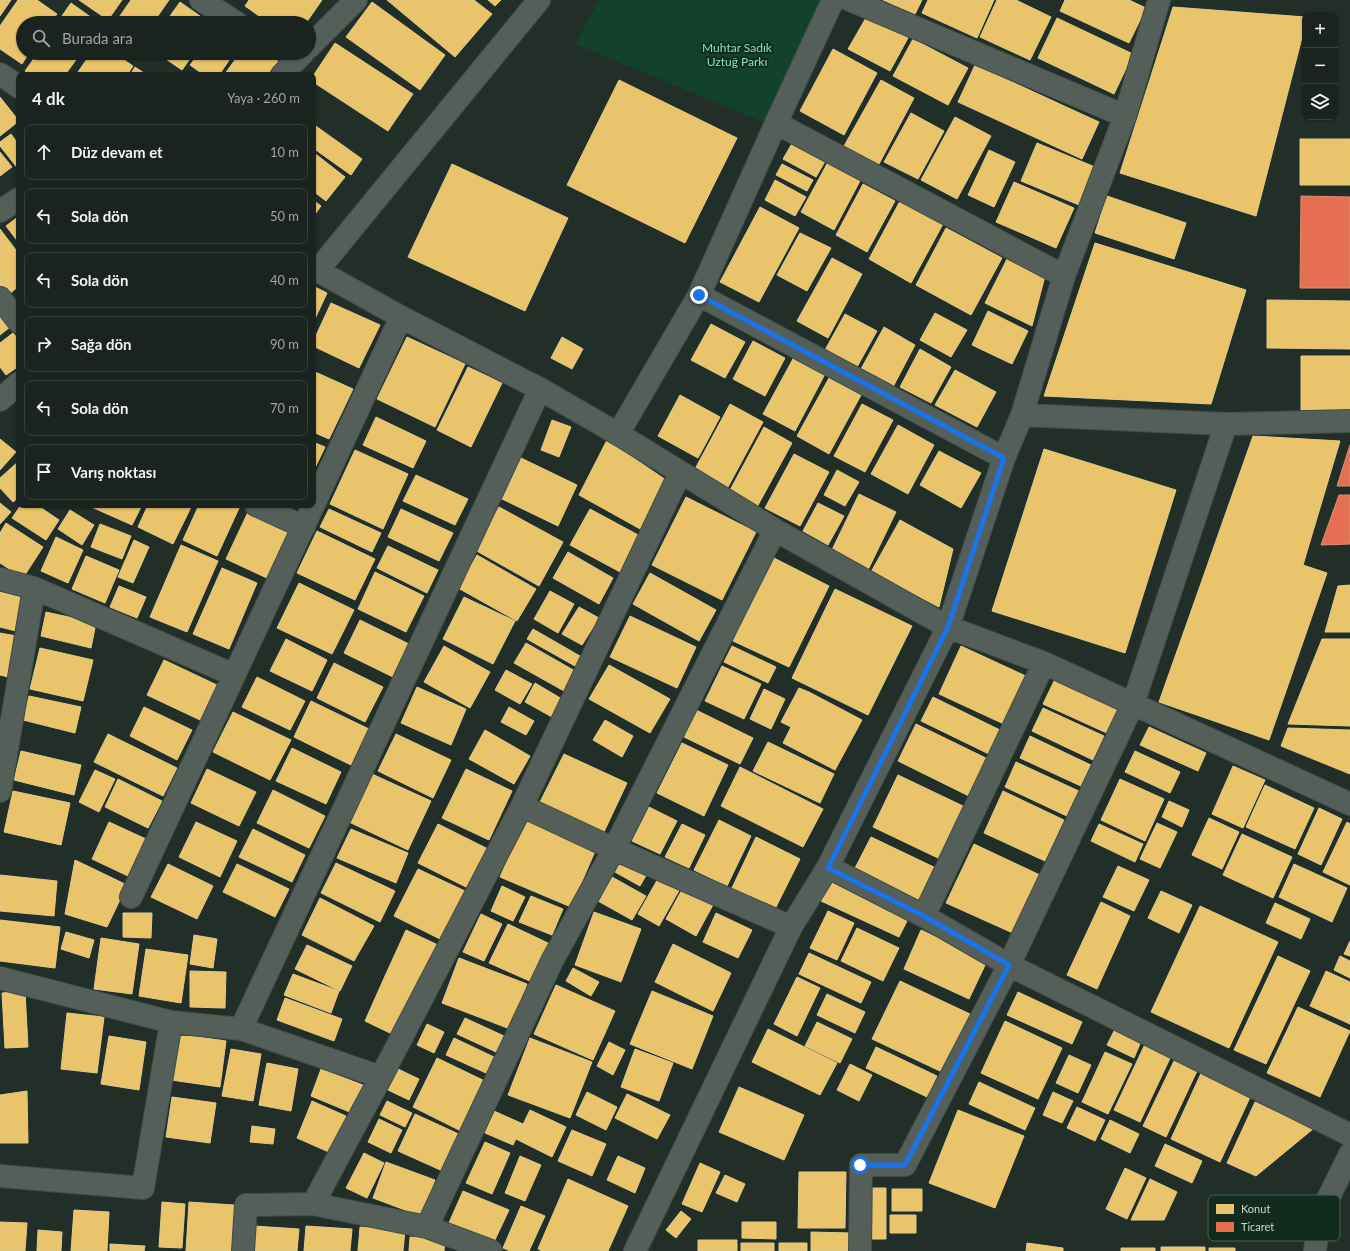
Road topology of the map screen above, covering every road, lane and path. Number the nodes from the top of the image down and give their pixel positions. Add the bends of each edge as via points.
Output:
1 (202, 0) edge
2 (356, 0) edge
3 (539, 0) edge
4 (833, 0) edge
5 (850, 0) edge
6 (1158, 0) edge
7 (226, 16) edge
8 (316, 37) edge
9 (0, 74) edge
10 (16, 85) edge
11 (1125, 116) junction
12 (776, 123) junction
13 (16, 201) edge
14 (0, 211) edge
15 (316, 268) edge
16 (316, 270) edge
17 (1064, 276) junction
18 (699, 295) junction
19 (0, 298) edge
20 (402, 317) junction
21 (16, 318) edge
22 (16, 386) edge
23 (540, 389) junction
24 (0, 400) edge
25 (1022, 415) junction
26 (1350, 421) edge
27 (1226, 424) junction
28 (618, 434) junction
29 (1004, 458) junction
30 (680, 473) junction
31 (316, 501) edge
32 (263, 508) edge
33 (313, 508) edge
34 (304, 527) junction
35 (775, 530) junction
36 (0, 579) edge
37 (34, 588) junction
38 (948, 627) junction
39 (1044, 663) junction
40 (234, 675) junction
41 (1133, 704) junction
42 (1, 778) edge
43 (1350, 804) edge
44 (522, 806) junction
45 (614, 849) junction
46 (828, 868) junction
47 (131, 897) dead end
48 (924, 916) junction
49 (791, 927) junction
50 (1009, 965) junction
51 (0, 978) edge
52 (171, 1022) junction
53 (241, 1029) junction
54 (381, 1077) junction
55 (1350, 1135) edge
56 (1350, 1154) edge
57 (0, 1176) edge
58 (1330, 1195) edge
59 (313, 1204) junction
60 (427, 1227) junction
61 (1316, 1241) edge
62 (243, 1251) edge
63 (491, 1251) edge
64 (635, 1251) edge
65 (860, 1251) edge
66 (1315, 1251) edge

1 - 7 street
2 - 8 street
3 - 15 street
4 - 12 street
5 - 11 street
6 - 11 street
9 - 10 street
11 - 17 street
12 - 17 street
12 - 18 street
13 - 14 street
16 - 20 street
17 - 25 street
18 - 28 street
18 - 29 street
19 - 21 street
20 - 23 street
20 - 31 street
22 - 24 street
23 - 28 street
23 - 53 street
25 - 27 street
25 - 29 street
26 - 27 street
27 - 41 street
28 - 30 street
29 - 38 street
30 - 35 street
30 - 44 street
32 - 34 street
33 - 34 street
34 - 40 street
35 - 38 street
35 - 45 street
36 - 37 street
37 - 40 street
37 - 42 street
38 - 39 street
38 - 46 street
39 - 41 street
39 - 48 street
40 - 47 street
41 - 43 street
41 - 50 street
44 - 45 street
44 - 54 street
45 - 49 street
45 - 60 street via 552,962
46 - 48 street
46 - 49 street
48 - 50 street
49 - 64 street
50 - 55 street
50 - 65 street via 905,1165 860,1165
51 - 52 street
52 - 53 street
52 - 57 street via 143,1188
53 - 54 street
54 - 59 street
56 - 58 street
59 - 60 street
59 - 62 street via 246,1205
60 - 63 street
61 - 66 street

